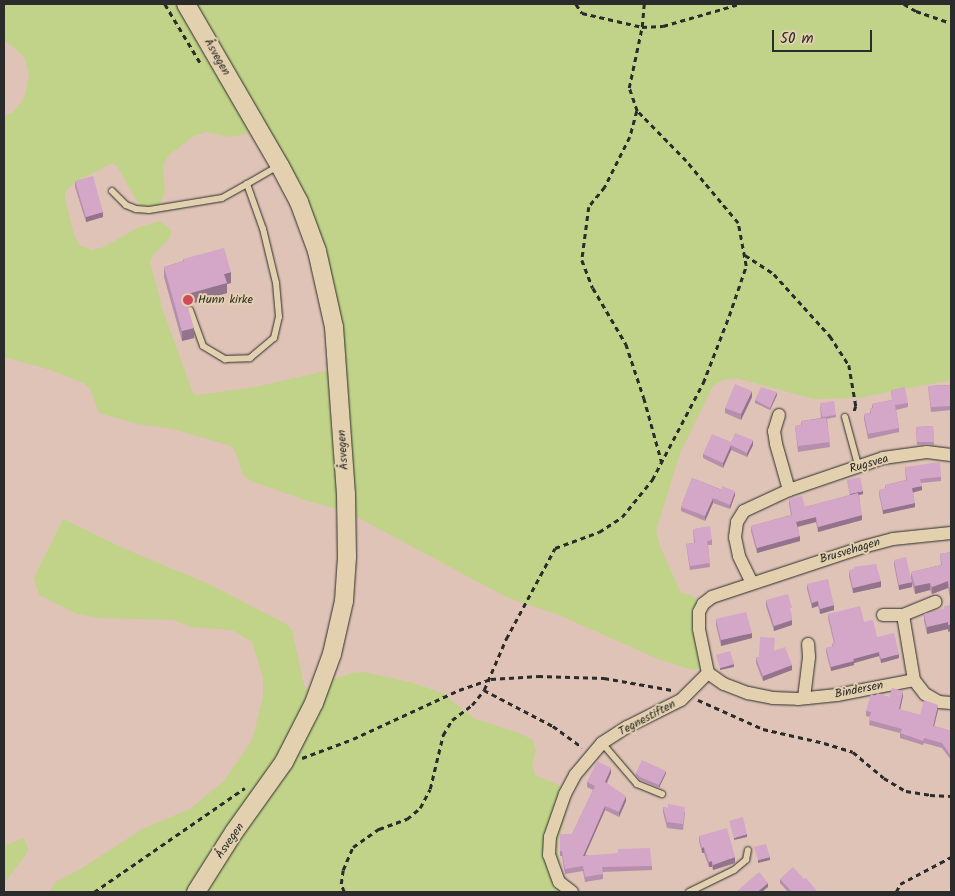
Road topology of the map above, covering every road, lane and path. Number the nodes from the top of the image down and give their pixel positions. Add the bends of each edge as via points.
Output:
1 (186, 4) edge
2 (576, 4) edge
3 (644, 4) edge
4 (739, 4) edge
5 (904, 4) edge
6 (951, 23) edge
7 (642, 27) junction
8 (637, 111) junction
9 (280, 166) junction
10 (247, 184) junction
11 (112, 191) dead end
12 (744, 255) junction
13 (190, 310) edge
14 (779, 415) dead end
15 (845, 417) dead end
16 (848, 426) junction
17 (951, 455) edge
18 (662, 464) junction
19 (858, 466) junction
20 (789, 490) junction
21 (951, 533) edge
22 (752, 583) junction
23 (935, 602) dead end
24 (903, 614) junction
25 (883, 615) dead end
26 (808, 644) dead end
27 (708, 673) junction
28 (491, 679) junction
29 (914, 680) junction
30 (484, 690) junction
31 (687, 696) junction
32 (804, 698) junction
33 (951, 703) edge
34 (602, 743) junction
35 (591, 754) junction
36 (284, 762) junction
37 (249, 785) dead end
38 (662, 794) dead end
39 (951, 796) edge
40 (748, 850) dead end
41 (951, 857) edge
42 (94, 892) edge
43 (196, 892) edge
44 (344, 892) edge
45 (572, 892) edge
46 (689, 892) edge
47 (896, 892) edge

1 - 9 main road, Åsvegen
2 - 7 path via 582,12
3 - 7 path
4 - 7 path via 663,26
5 - 6 path
7 - 8 path via 629,88
8 - 12 path via 686,161 738,223
8 - 18 path via 630,137 605,187 589,207 582,260 593,288 626,344
9 - 10 lane
9 - 36 main road, Åsvegen via 317,251 334,326 346,494 347,557 344,601 332,654 314,703
10 - 11 lane via 222,198 149,210 126,205
10 - 13 lane via 263,229 276,283 277,333 269,344 250,358 225,359 203,346
12 - 16 path via 774,274 830,336 849,365 856,406
12 - 18 path via 746,266 703,383
14 - 20 street via 774,431
15 - 16 lane
16 - 19 lane
17 - 19 street, Rugsvea via 927,452 883,458
18 - 28 path via 622,517 599,532 555,548 506,639
19 - 20 street, Rugsvea
20 - 22 street, Rugsvea via 744,511 737,522 735,537 739,556
21 - 22 street, Brusvehagen via 893,538
22 - 27 street via 712,596 699,612
23 - 24 street
24 - 25 street
24 - 29 street
26 - 32 street
27 - 31 street, Tegnestiften
27 - 32 street, Bindersen via 724,684 748,693 773,698
28 - 30 path
28 - 31 path via 538,676 604,678 650,685
28 - 36 path via 459,690 353,739
29 - 32 street, Bindersen
29 - 33 street via 925,694 939,702
30 - 35 path via 553,726
30 - 44 path via 472,705 452,720 444,735 430,789 420,808 407,819 379,829 353,848 343,870 341,884
31 - 34 street, Tegnestiften
31 - 39 path via 763,729 853,752 884,778 906,791
34 - 35 street, Tegnestiften
34 - 38 lane, Tegnestiften via 637,784
35 - 45 street, Tegnestiften via 565,794 550,837 549,855 554,871 559,882
36 - 43 main road, Åsvegen
37 - 42 path
40 - 46 lane via 746,860 734,870
41 - 47 path via 900,884

